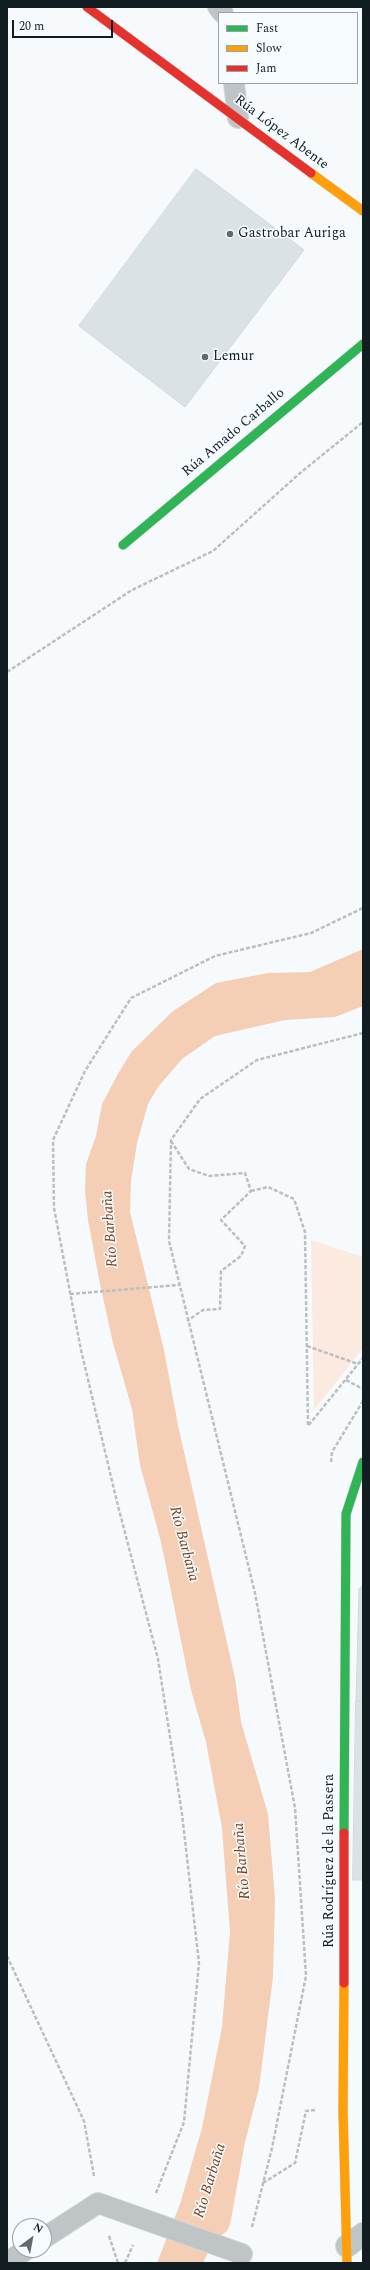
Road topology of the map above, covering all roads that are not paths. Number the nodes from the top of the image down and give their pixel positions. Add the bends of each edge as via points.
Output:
1 (87, 7) edge
2 (234, 84) edge
3 (238, 118) junction
4 (363, 211) edge
5 (363, 344) edge
6 (123, 545) dead end
7 (363, 1462) edge
8 (52, 2233) edge
9 (352, 2248) edge
10 (242, 2254) road end

1 - 3 street, Rúa López Abente
2 - 3 lane
3 - 4 street, Rúa López Abente
5 - 6 street, Rúa Amado Carballo
7 - 9 street, Rúa Rodríguez de la Passera via 346,1514 343,2110
8 - 10 lane via 98,2203

